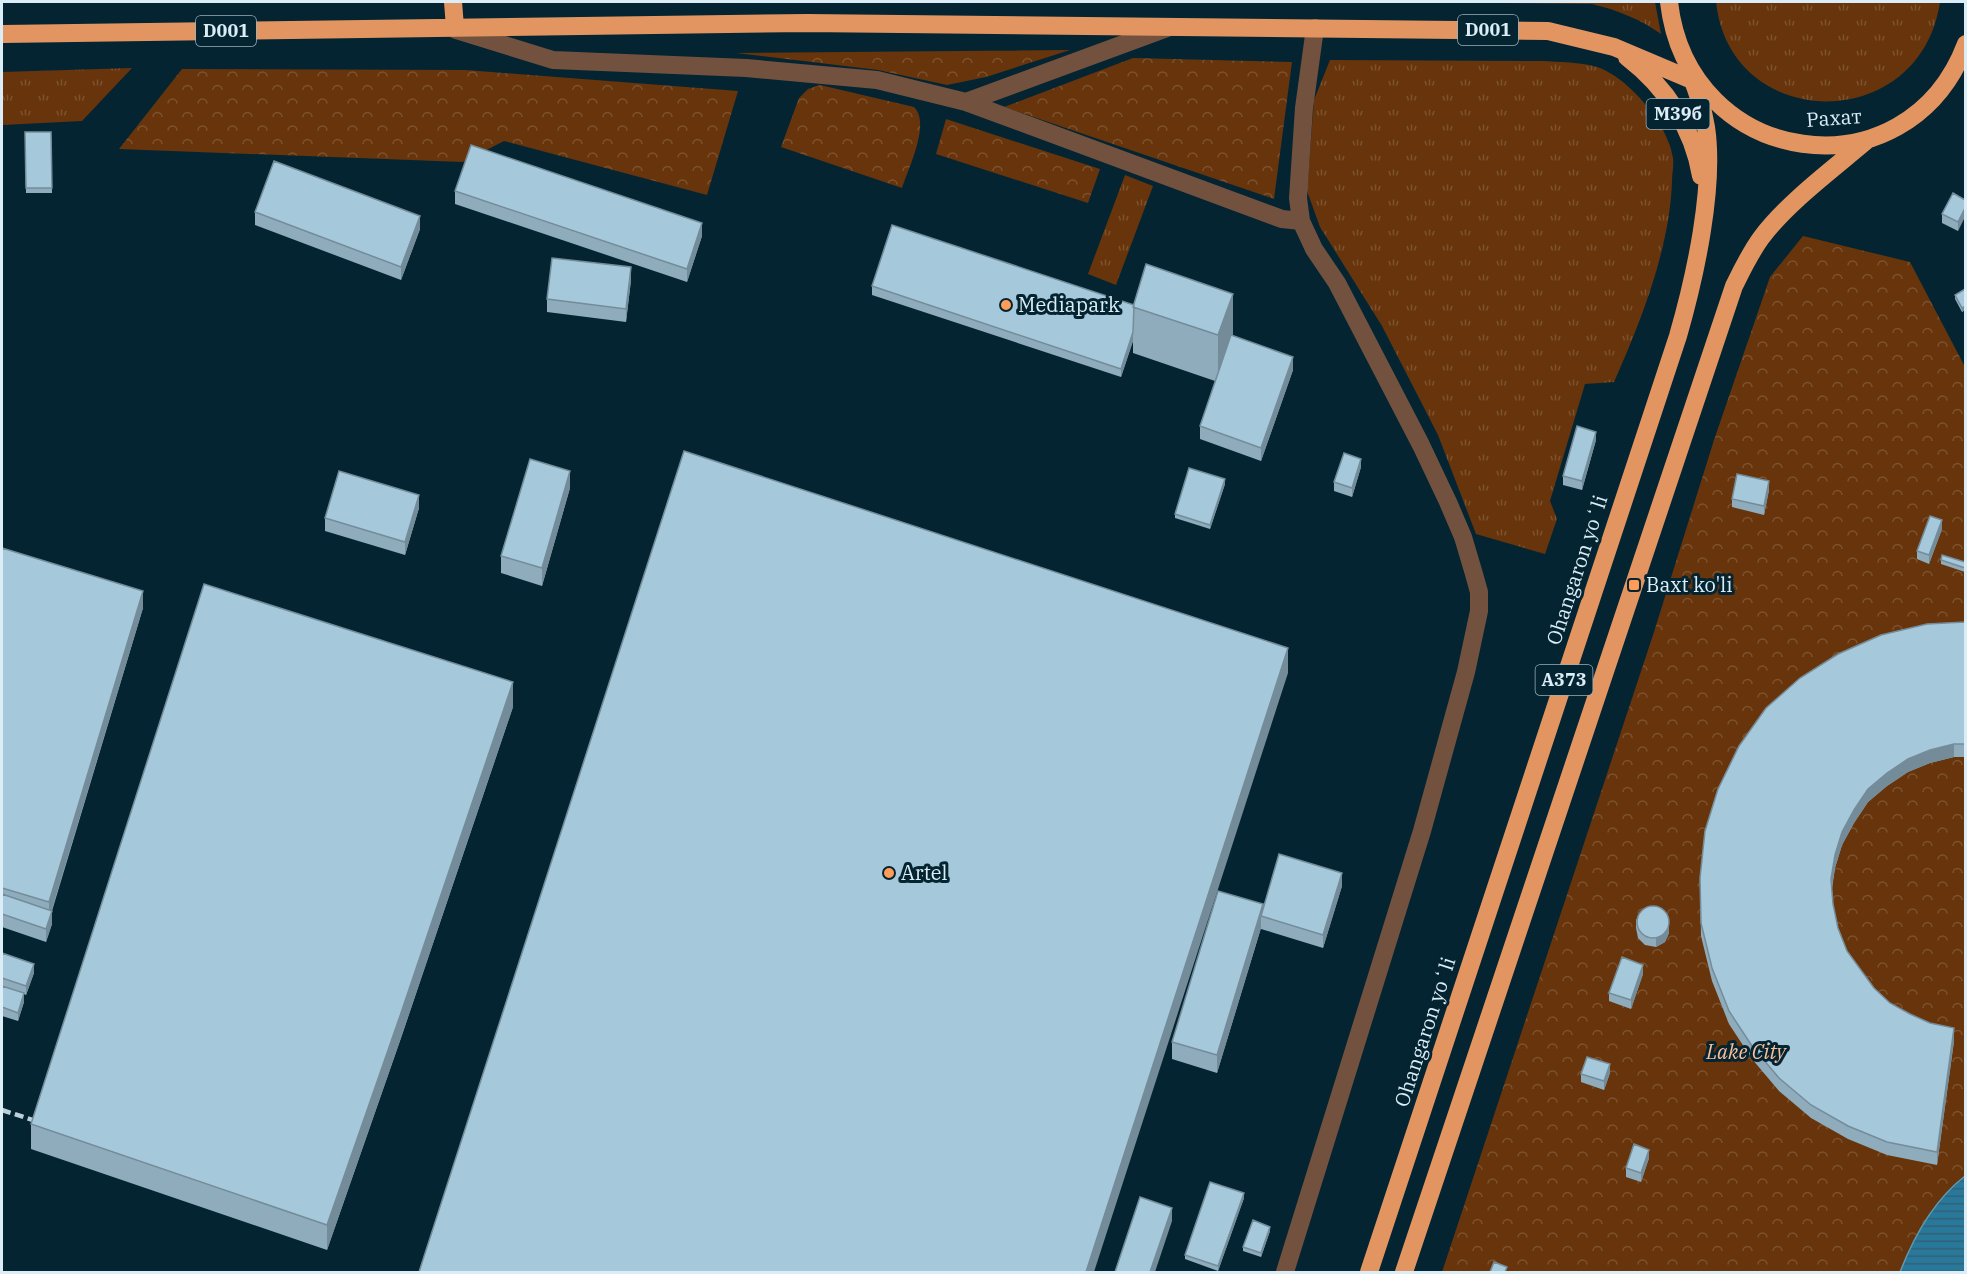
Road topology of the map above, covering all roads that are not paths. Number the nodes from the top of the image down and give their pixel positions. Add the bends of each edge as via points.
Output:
1 (453, 2) edge
2 (1669, 2) edge
3 (452, 27) junction
4 (1170, 27) junction
5 (1315, 28) junction
6 (2, 34) edge
7 (1965, 44) edge
8 (1614, 47) junction
9 (1692, 75) junction
10 (966, 102) junction
11 (1866, 141) junction
12 (1705, 203) junction
13 (1301, 221) junction
14 (1285, 1272) edge
15 (1369, 1272) edge
16 (1404, 1272) edge

1 - 3 highway
2 - 9 highway, Рахат / D001 via 1677,43
3 - 4 highway, D001 via 807,23
3 - 6 highway, D001
3 - 10 street via 553,60 816,73 877,80
4 - 5 highway, D001
4 - 10 street
5 - 8 highway, D001 via 1548,31
5 - 13 street via 1299,176
7 - 11 highway, Рахат / D001 via 1952,72 1930,101 1900,124
8 - 9 highway, D001
8 - 12 highway, M39б via 1654,80 1681,119 1699,165
9 - 11 highway, Рахат / D001 via 1740,122 1774,138 1811,145
9 - 12 highway, Ohangaron yoʻli / A373 via 1706,126
10 - 13 street via 1282,219
11 - 16 highway, A373 via 1762,236 1734,286
12 - 15 highway, Ohangaron yoʻli / A373 via 1678,336
13 - 14 street via 1337,283 1448,502 1474,574 1479,611 1422,831

